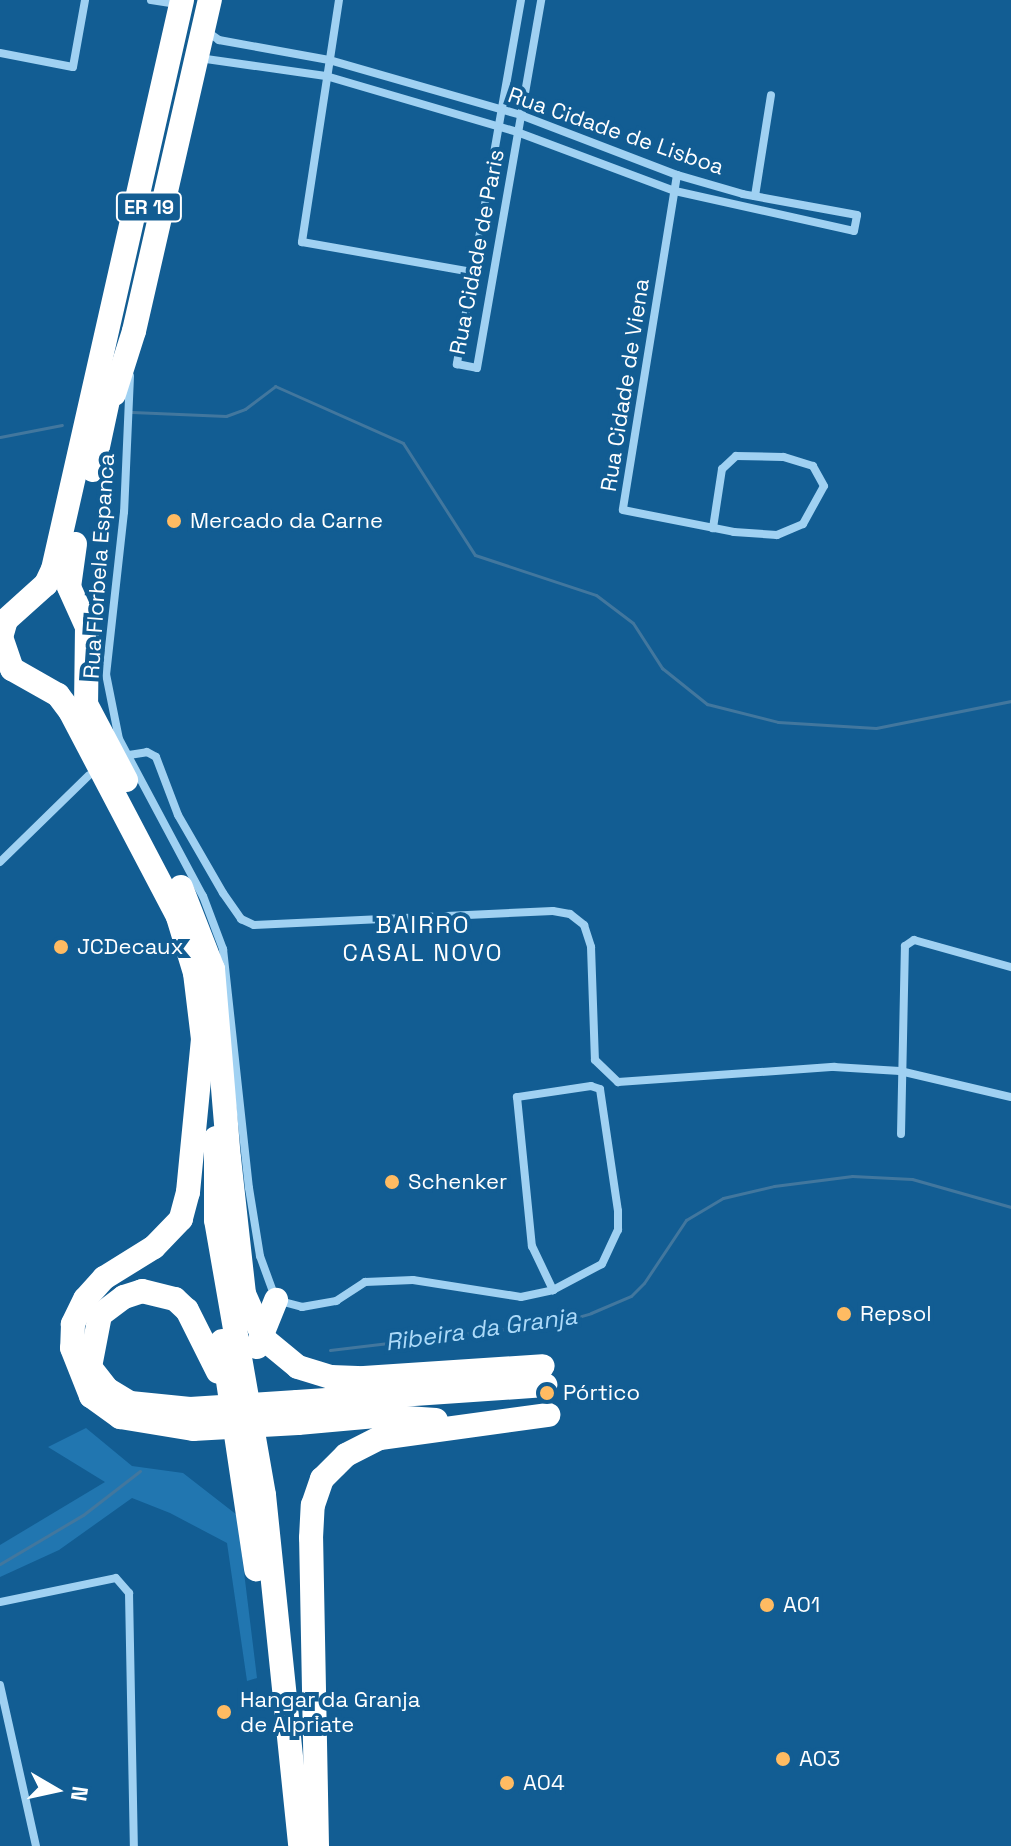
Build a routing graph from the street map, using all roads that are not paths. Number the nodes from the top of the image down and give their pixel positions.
1 (85, 0) edge
2 (198, 0) edge
3 (210, 0) edge
4 (339, 0) edge
5 (521, 0) edge
6 (541, 0) edge
7 (168, 1) edge
8 (202, 29) junction
9 (0, 53) edge
10 (197, 58) junction
11 (329, 60) junction
12 (326, 76) junction
13 (771, 95) dead end
14 (503, 109) junction
15 (521, 115) junction
16 (499, 128) junction
17 (517, 132) junction
18 (677, 175) junction
19 (675, 191) junction
20 (755, 196) junction
21 (473, 272) junction
22 (134, 331) junction
23 (106, 416) junction
24 (713, 528) junction
25 (31, 598) junction
26 (79, 612) junction
27 (1, 637) edge
28 (84, 660) junction
29 (6, 669) edge
30 (42, 684) junction
31 (129, 755) junction
32 (89, 775) dead end
33 (0, 862) edge
34 (1011, 967) edge
35 (219, 1005) junction
36 (900, 1071) junction
37 (1011, 1097) edge
38 (197, 1115) junction
39 (901, 1134) dead end
40 (553, 1290) junction
41 (276, 1300) junction
42 (298, 1413) junction
43 (548, 1415) dead end
44 (191, 1419) junction
45 (463, 1425) junction
46 (242, 1467) junction
47 (0, 1602) edge
48 (0, 1685) edge
49 (36, 1846) edge
50 (134, 1846) edge
51 (287, 1846) edge
52 (300, 1846) edge
53 (314, 1846) edge

1 - 9 street
2 - 23 highway, ER 19
3 - 8 highway
4 - 11 street
5 - 14 street, Rua Cidade de Paris
6 - 15 street, Rua Cidade de Paris
7 - 25 highway
8 - 10 highway
8 - 11 street, Rua Cidade de Lisboa
10 - 12 street, Rua Cidade de Lisboa
10 - 22 highway
11 - 12 street
11 - 14 street, Rua Cidade de Lisboa
12 - 16 street, Rua Cidade de Lisboa
12 - 21 street
13 - 20 street
14 - 15 street, Rua Cidade de Lisboa
14 - 16 street, Rua Cidade de Paris
15 - 17 street, Rua Cidade de Paris
15 - 18 street, Rua Cidade de Lisboa
16 - 17 street, Rua Cidade de Lisboa
16 - 21 street, Rua Cidade de Paris
17 - 19 street, Rua Cidade de Lisboa
17 - 21 street, Rua Cidade de Paris
18 - 19 street, Rua Cidade de Viena
18 - 20 street, Rua Cidade de Lisboa
19 - 20 street, Rua Cidade de Lisboa
19 - 24 street, Rua Cidade de Viena
22 - 23 highway
22 - 31 street, Rua Florbela Espanca
23 - 26 highway, ER 19
24 - 24 street, Rua Cidade de Viena
25 - 26 highway
25 - 27 highway
26 - 28 highway
27 - 29 highway
28 - 30 highway
28 - 35 highway
29 - 30 highway
30 - 38 highway
31 - 36 street
31 - 41 street, Rua Florbela Espanca
32 - 33 street
34 - 36 street
35 - 42 highway, bridge
35 - 52 highway
36 - 37 street
36 - 39 street
38 - 44 highway
38 - 46 highway
40 - 40 street
40 - 41 street
41 - 53 highway
42 - 44 highway, bridge
42 - 45 highway
43 - 45 highway
44 - 46 highway
45 - 53 highway
46 - 51 highway
47 - 50 street
48 - 49 street

